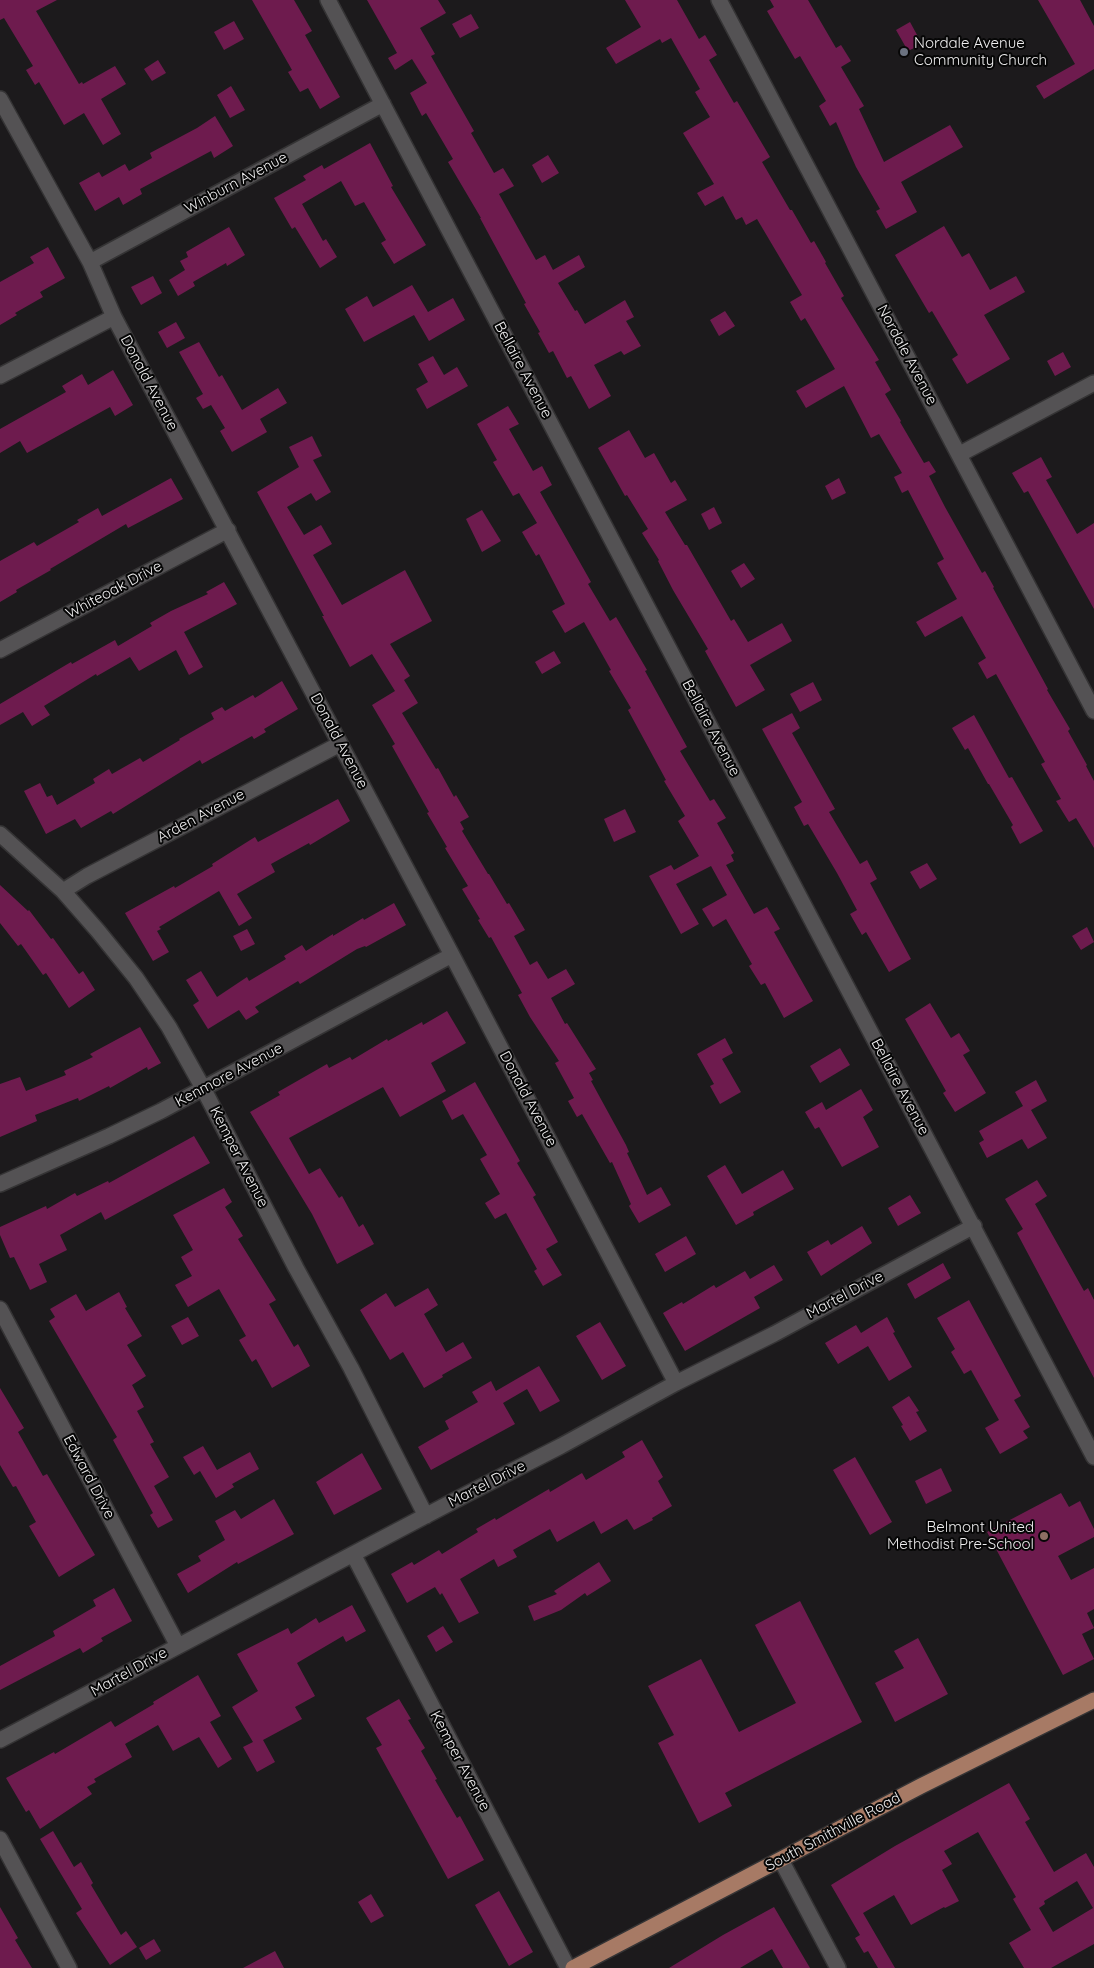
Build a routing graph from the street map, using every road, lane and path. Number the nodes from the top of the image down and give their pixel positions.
1 (328, 0) edge
2 (720, 0) edge
3 (0, 100) edge
4 (383, 104) junction
5 (90, 262) junction
6 (114, 317) junction
7 (0, 376) edge
8 (1094, 383) edge
9 (960, 454) junction
10 (228, 530) junction
11 (0, 650) edge
12 (1094, 711) edge
13 (340, 744) junction
14 (0, 834) edge
15 (63, 892) junction
16 (452, 955) junction
17 (203, 1088) junction
18 (0, 1184) edge
19 (974, 1226) junction
20 (0, 1309) edge
21 (676, 1383) junction
22 (1094, 1457) edge
23 (426, 1516) junction
24 (353, 1554) junction
25 (178, 1646) junction
26 (1094, 1700) edge
27 (0, 1740) edge
28 (0, 1838) edge
29 (781, 1860) junction
30 (69, 1968) edge
31 (568, 1968) edge
32 (573, 1968) edge
33 (838, 1968) edge

1 - 4 street, Bellaire Avenue
2 - 9 street, Nordale Avenue
3 - 5 street, Donald Avenue
4 - 5 street, Winburn Avenue
4 - 19 street, Bellaire Avenue
5 - 6 street, Donald Avenue
6 - 7 street
6 - 10 street, Donald Avenue
8 - 9 street
9 - 12 street, Nordale Avenue
10 - 11 street, Whiteoak Drive
10 - 13 street, Donald Avenue
13 - 15 street, Arden Avenue
13 - 16 street, Donald Avenue
14 - 15 street, Kemper Avenue
15 - 17 street, Kemper Avenue
16 - 17 street, Kenmore Avenue
16 - 21 street, Donald Avenue
17 - 18 street, Kenmore Avenue
17 - 23 street, Kemper Avenue
19 - 21 street, Martel Drive
19 - 22 street, Bellaire Avenue
20 - 25 street, Edward Drive
21 - 23 street, Martel Drive
23 - 24 street, Martel Drive
24 - 25 street, Martel Drive
24 - 31 street, Kemper Avenue
25 - 27 street, Martel Drive
26 - 29 main road, South Smithville Road
28 - 30 street
29 - 32 main road, South Smithville Road
29 - 33 street

